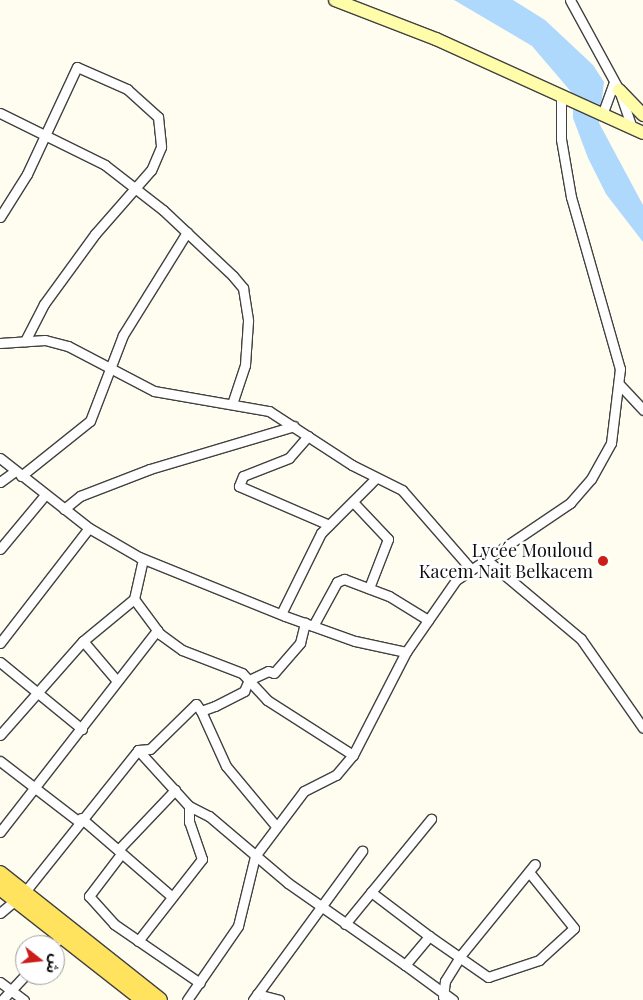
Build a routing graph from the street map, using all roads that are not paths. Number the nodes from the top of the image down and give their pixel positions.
1 (335, 0) edge
2 (570, 0) edge
3 (616, 86) junction
4 (566, 99) junction
5 (0, 113) edge
6 (602, 114) junction
7 (643, 115) edge
8 (638, 131) edge
9 (44, 137) junction
10 (137, 189) junction
11 (0, 217) edge
12 (187, 232) junction
13 (26, 340) junction
14 (0, 342) edge
15 (110, 367) junction
16 (620, 384) junction
17 (232, 404) junction
18 (643, 410) edge
19 (294, 426) junction
20 (308, 436) junction
21 (0, 458) edge
22 (18, 473) junction
23 (376, 478) junction
24 (0, 482) edge
25 (45, 496) junction
26 (353, 502) junction
27 (64, 509) junction
28 (330, 525) junction
29 (89, 528) junction
30 (0, 549) edge
31 (143, 559) junction
32 (488, 561) junction
33 (471, 568) junction
34 (369, 588) junction
35 (134, 599) junction
36 (281, 614) junction
37 (428, 620) junction
38 (309, 625) junction
39 (157, 630) junction
40 (83, 641) junction
41 (0, 643) edge
42 (406, 652) junction
43 (0, 662) edge
44 (249, 680) junction
45 (117, 681) junction
46 (36, 693) junction
47 (201, 711) junction
48 (643, 728) edge
49 (82, 729) junction
50 (0, 735) edge
51 (138, 750) junction
52 (353, 755) junction
53 (0, 761) edge
54 (36, 788) junction
55 (175, 790) junction
56 (189, 806) junction
57 (80, 819) junction
58 (431, 819) dead end
59 (275, 825) junction
60 (0, 832) edge
61 (362, 851) dead end
62 (120, 852) junction
63 (255, 856) junction
64 (0, 873) edge
65 (0, 888) edge
66 (371, 892) junction
67 (19, 896) junction
68 (171, 896) junction
69 (321, 907) junction
70 (0, 913) edge
71 (345, 924) junction
72 (60, 935) edge
73 (429, 936) junction
74 (65, 939) edge
75 (138, 941) junction
76 (461, 956) junction
77 (406, 965) junction
78 (0, 982) edge
79 (200, 983) junction
80 (16, 985) edge
81 (11, 990) junction
82 (138, 995) edge
83 (443, 996) edge
84 (255, 997) edge
85 (2, 1000) edge
86 (24, 1000) edge
87 (160, 1000) edge
88 (187, 1000) edge
89 (279, 1000) edge
90 (453, 1000) edge

1 - 4 main road
2 - 3 street
3 - 6 street
3 - 7 main road
3 - 8 street
4 - 6 main road
4 - 16 street
5 - 9 street
6 - 8 main road
9 - 10 street
9 - 10 street
9 - 11 street
10 - 12 street
10 - 13 street
12 - 15 street
12 - 17 street
13 - 14 street
13 - 15 street
15 - 17 street
15 - 22 street
16 - 18 street
16 - 32 street
17 - 19 street
19 - 20 street
19 - 27 street
20 - 23 street
20 - 28 street
21 - 22 street
22 - 24 street
22 - 25 street
23 - 26 street
23 - 33 street
25 - 27 street
25 - 30 street
26 - 28 street
26 - 34 street
27 - 29 street
28 - 36 street
29 - 31 street
29 - 41 street
31 - 35 street
31 - 36 street
32 - 33 street
32 - 48 street
33 - 37 street
34 - 37 street
34 - 38 street
35 - 39 street
35 - 40 street
36 - 38 street
37 - 42 street
38 - 42 street
38 - 44 street
39 - 44 street
39 - 45 street
40 - 45 street
40 - 46 street
42 - 52 street
43 - 46 street
44 - 47 street
44 - 52 street
45 - 49 street
46 - 49 street
46 - 50 street
47 - 51 street
47 - 59 street
49 - 54 street
51 - 55 street
51 - 57 street
52 - 59 street
53 - 54 street
54 - 57 street
54 - 60 street
55 - 56 street
55 - 62 street
56 - 63 street
56 - 68 street
57 - 62 street
57 - 67 street
58 - 66 street
59 - 63 street
61 - 69 street
62 - 68 street
62 - 75 street
63 - 69 street
63 - 79 street
64 - 67 main road
65 - 67 main road
66 - 71 street
66 - 73 street
67 - 70 street
67 - 72 main road
68 - 75 street
69 - 71 street
69 - 84 street
71 - 77 street
73 - 76 street
73 - 77 street
74 - 82 main road
75 - 79 street
76 - 76 street
76 - 83 street
77 - 83 street
78 - 81 street
79 - 88 street
80 - 81 street
81 - 85 street
81 - 86 street
82 - 87 main road
83 - 90 street
84 - 89 street

